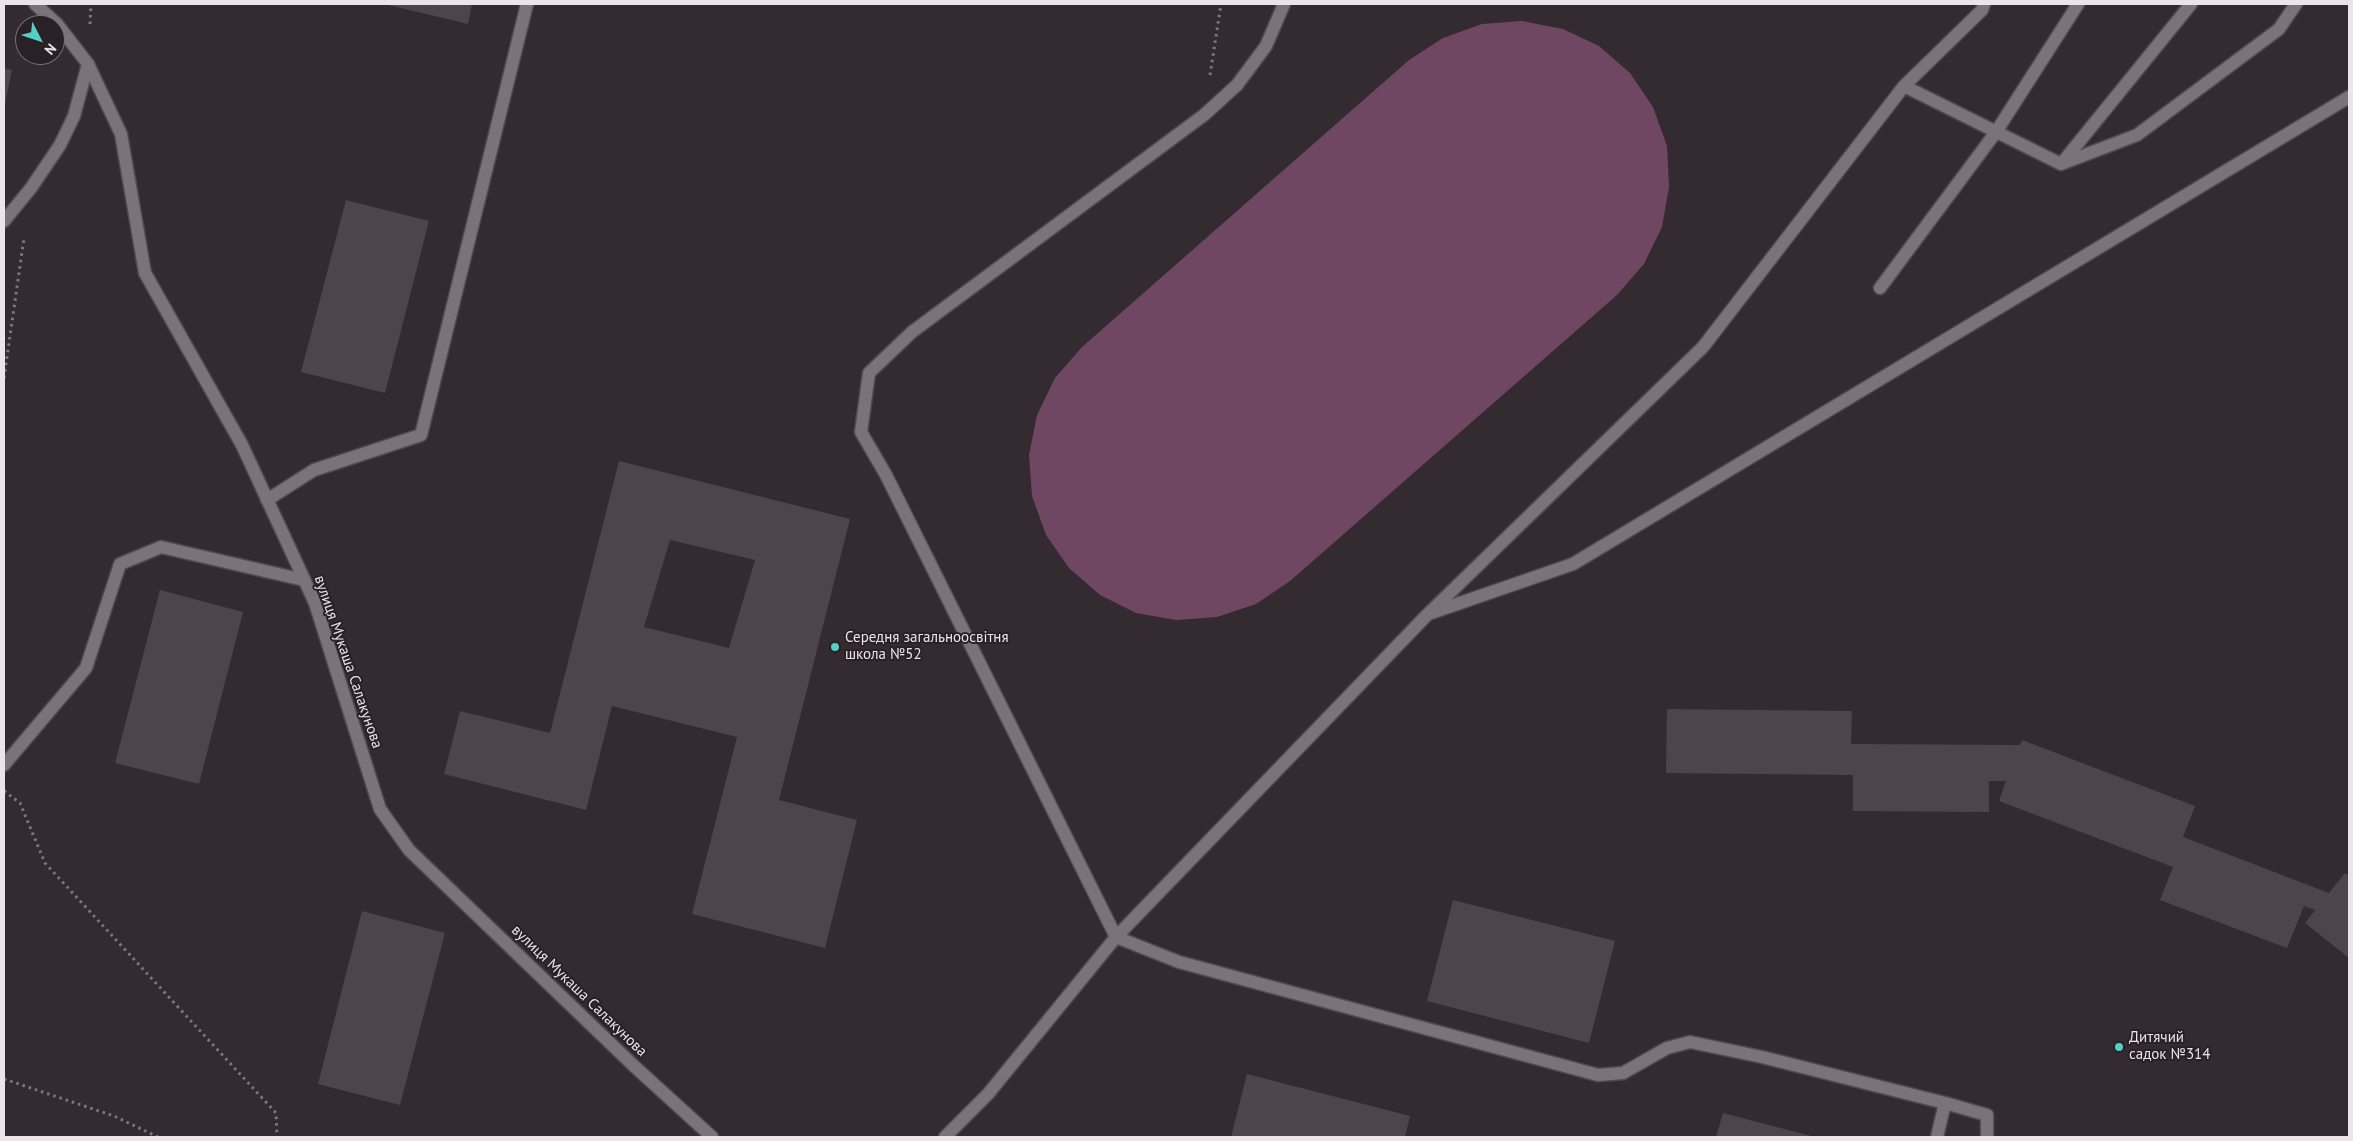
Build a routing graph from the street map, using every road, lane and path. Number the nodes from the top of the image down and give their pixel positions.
1 (34, 4) edge
2 (527, 4) edge
3 (1220, 4) edge
4 (1284, 4) edge
5 (1984, 4) edge
6 (2078, 4) edge
7 (2191, 4) edge
8 (2296, 4) edge
9 (88, 64) junction
10 (1904, 86) junction
11 (2349, 97) edge
12 (1204, 115) junction
13 (1996, 132) junction
14 (2061, 164) junction
15 (4, 221) edge
16 (24, 235) dead end
17 (1880, 288) dead end
18 (4, 378) edge
19 (267, 500) junction
20 (304, 580) junction
21 (1427, 615) junction
22 (4, 765) edge
23 (4, 790) edge
24 (1116, 937) junction
25 (4, 1079) edge
26 (1945, 1104) junction
27 (158, 1137) edge
28 (277, 1137) edge
29 (712, 1137) edge
30 (945, 1137) edge
31 (1937, 1137) edge
32 (1987, 1137) edge

1 - 9 street, вулиця Мукаша Салакунова
2 - 19 street
3 - 12 path
4 - 12 street
5 - 10 street
6 - 13 street
7 - 14 street
8 - 14 street
9 - 15 street
9 - 19 street, вулиця Мукаша Салакунова
10 - 13 street
10 - 21 street
11 - 21 street
12 - 24 street
13 - 14 street
13 - 17 street
16 - 18 path
19 - 20 street, вулиця Мукаша Салакунова
20 - 22 street
20 - 29 street, вулиця Мукаша Салакунова
21 - 24 street
23 - 28 path
24 - 26 street
24 - 30 street
25 - 27 path
26 - 31 street
26 - 32 street

